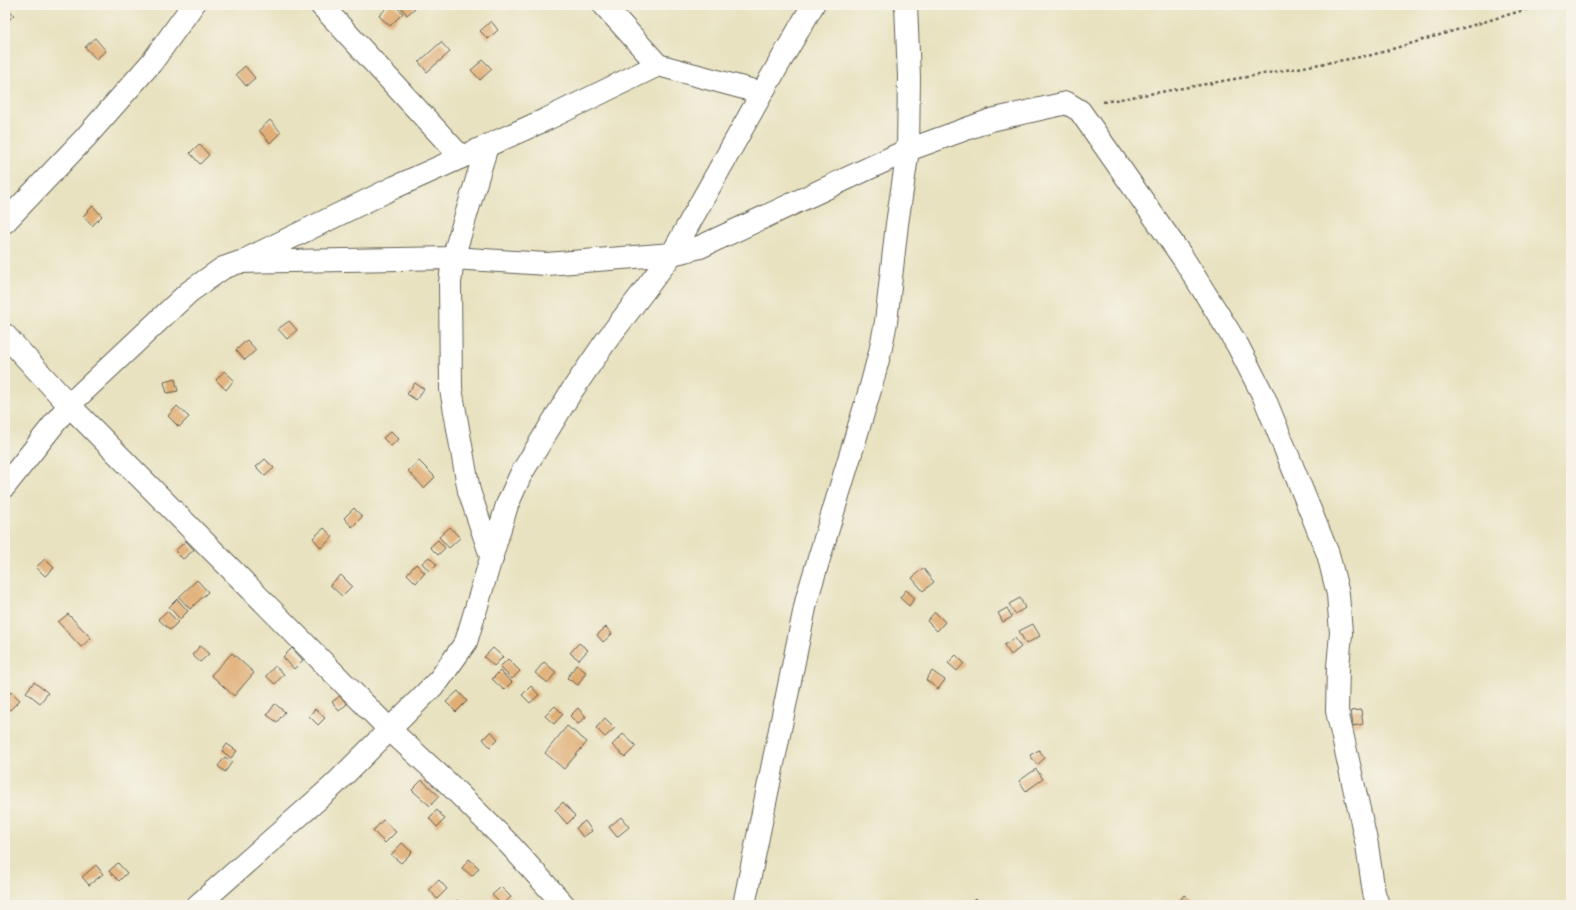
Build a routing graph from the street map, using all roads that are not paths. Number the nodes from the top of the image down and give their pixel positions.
1 (193, 5) edge
2 (321, 5) edge
3 (604, 5) edge
4 (814, 5) edge
5 (906, 5) edge
6 (658, 65) junction
7 (762, 93) junction
8 (487, 146) junction
9 (908, 150) junction
10 (461, 157) junction
11 (5, 222) edge
12 (672, 254) junction
13 (453, 258) junction
14 (240, 262) junction
15 (5, 335) edge
16 (69, 405) junction
17 (5, 486) edge
18 (492, 559) junction
19 (389, 729) junction
20 (198, 905) edge
21 (564, 905) edge
22 (744, 905) edge
23 (1378, 905) edge

1 - 11 street
2 - 10 street
3 - 6 street
4 - 7 street
5 - 9 street
6 - 7 street
6 - 8 street
7 - 12 street
8 - 10 street
8 - 13 street
9 - 12 street
9 - 22 street
9 - 23 street
10 - 14 street
12 - 13 street
12 - 18 street
13 - 14 street
13 - 18 street
14 - 16 street
15 - 16 street
16 - 17 street
16 - 19 street
18 - 19 street
19 - 20 street
19 - 21 street

